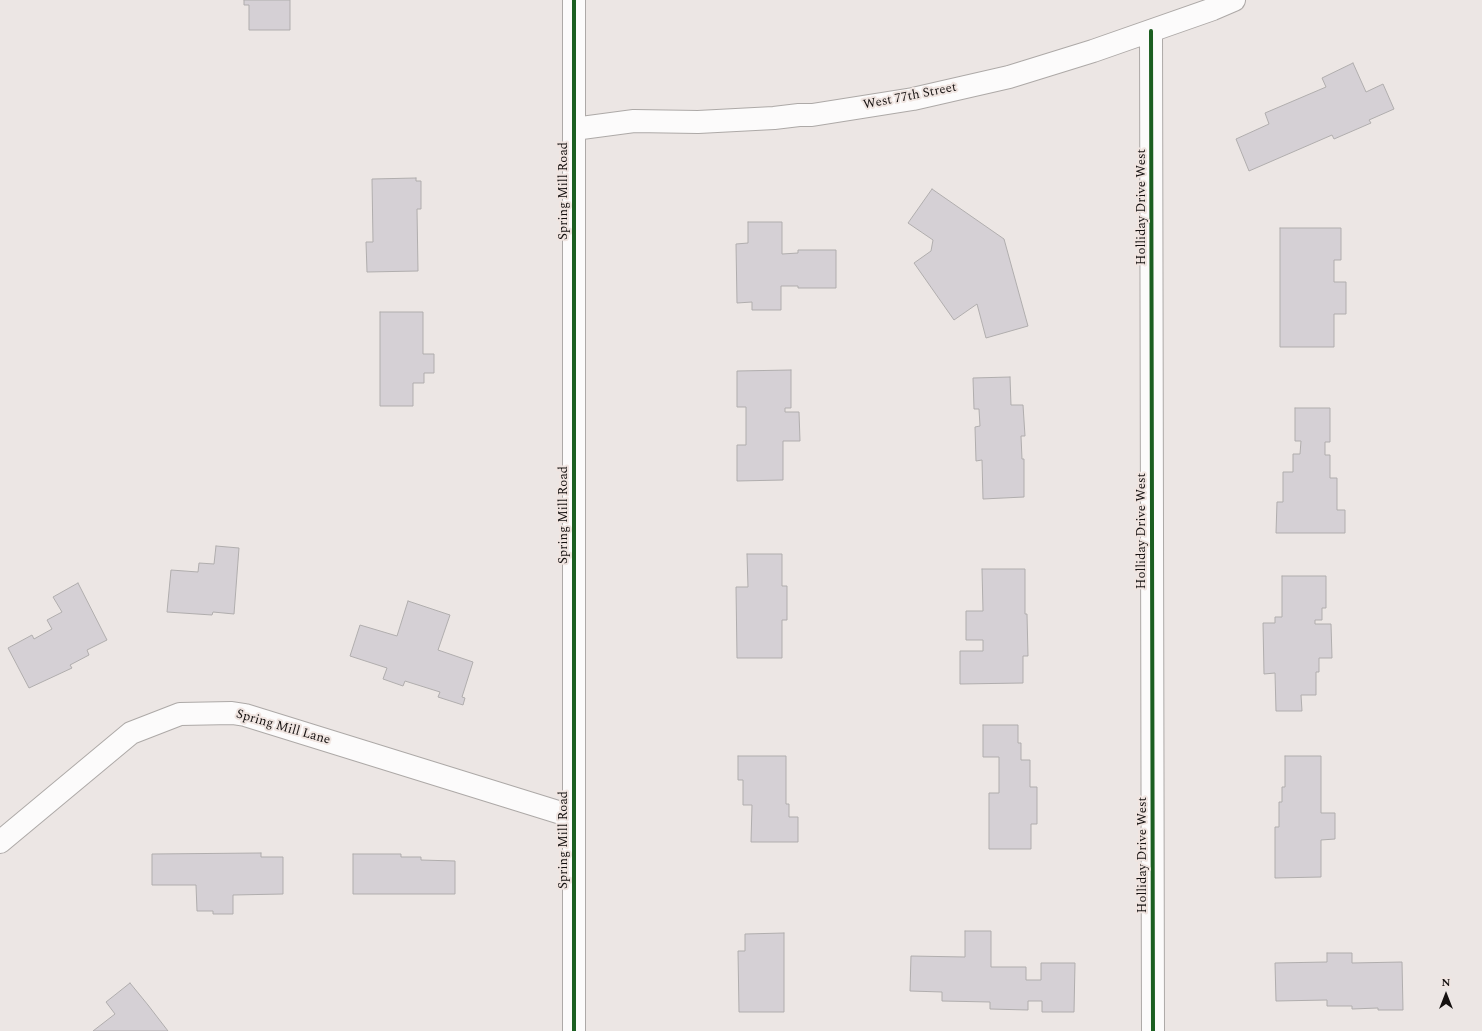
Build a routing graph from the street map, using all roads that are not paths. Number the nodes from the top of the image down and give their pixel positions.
1 (574, 0) edge
2 (1234, 0) edge
3 (1151, 31) junction
4 (574, 129) junction
5 (574, 817) junction
6 (0, 842) edge
7 (574, 1031) edge
8 (1153, 1031) edge

1 - 4 street, Spring Mill Road
2 - 3 street, West 77th Street
3 - 4 street, West 77th Street
3 - 8 street, Holliday Drive West
4 - 5 street, Spring Mill Road
5 - 6 street, Spring Mill Lane
5 - 7 street, Spring Mill Road

